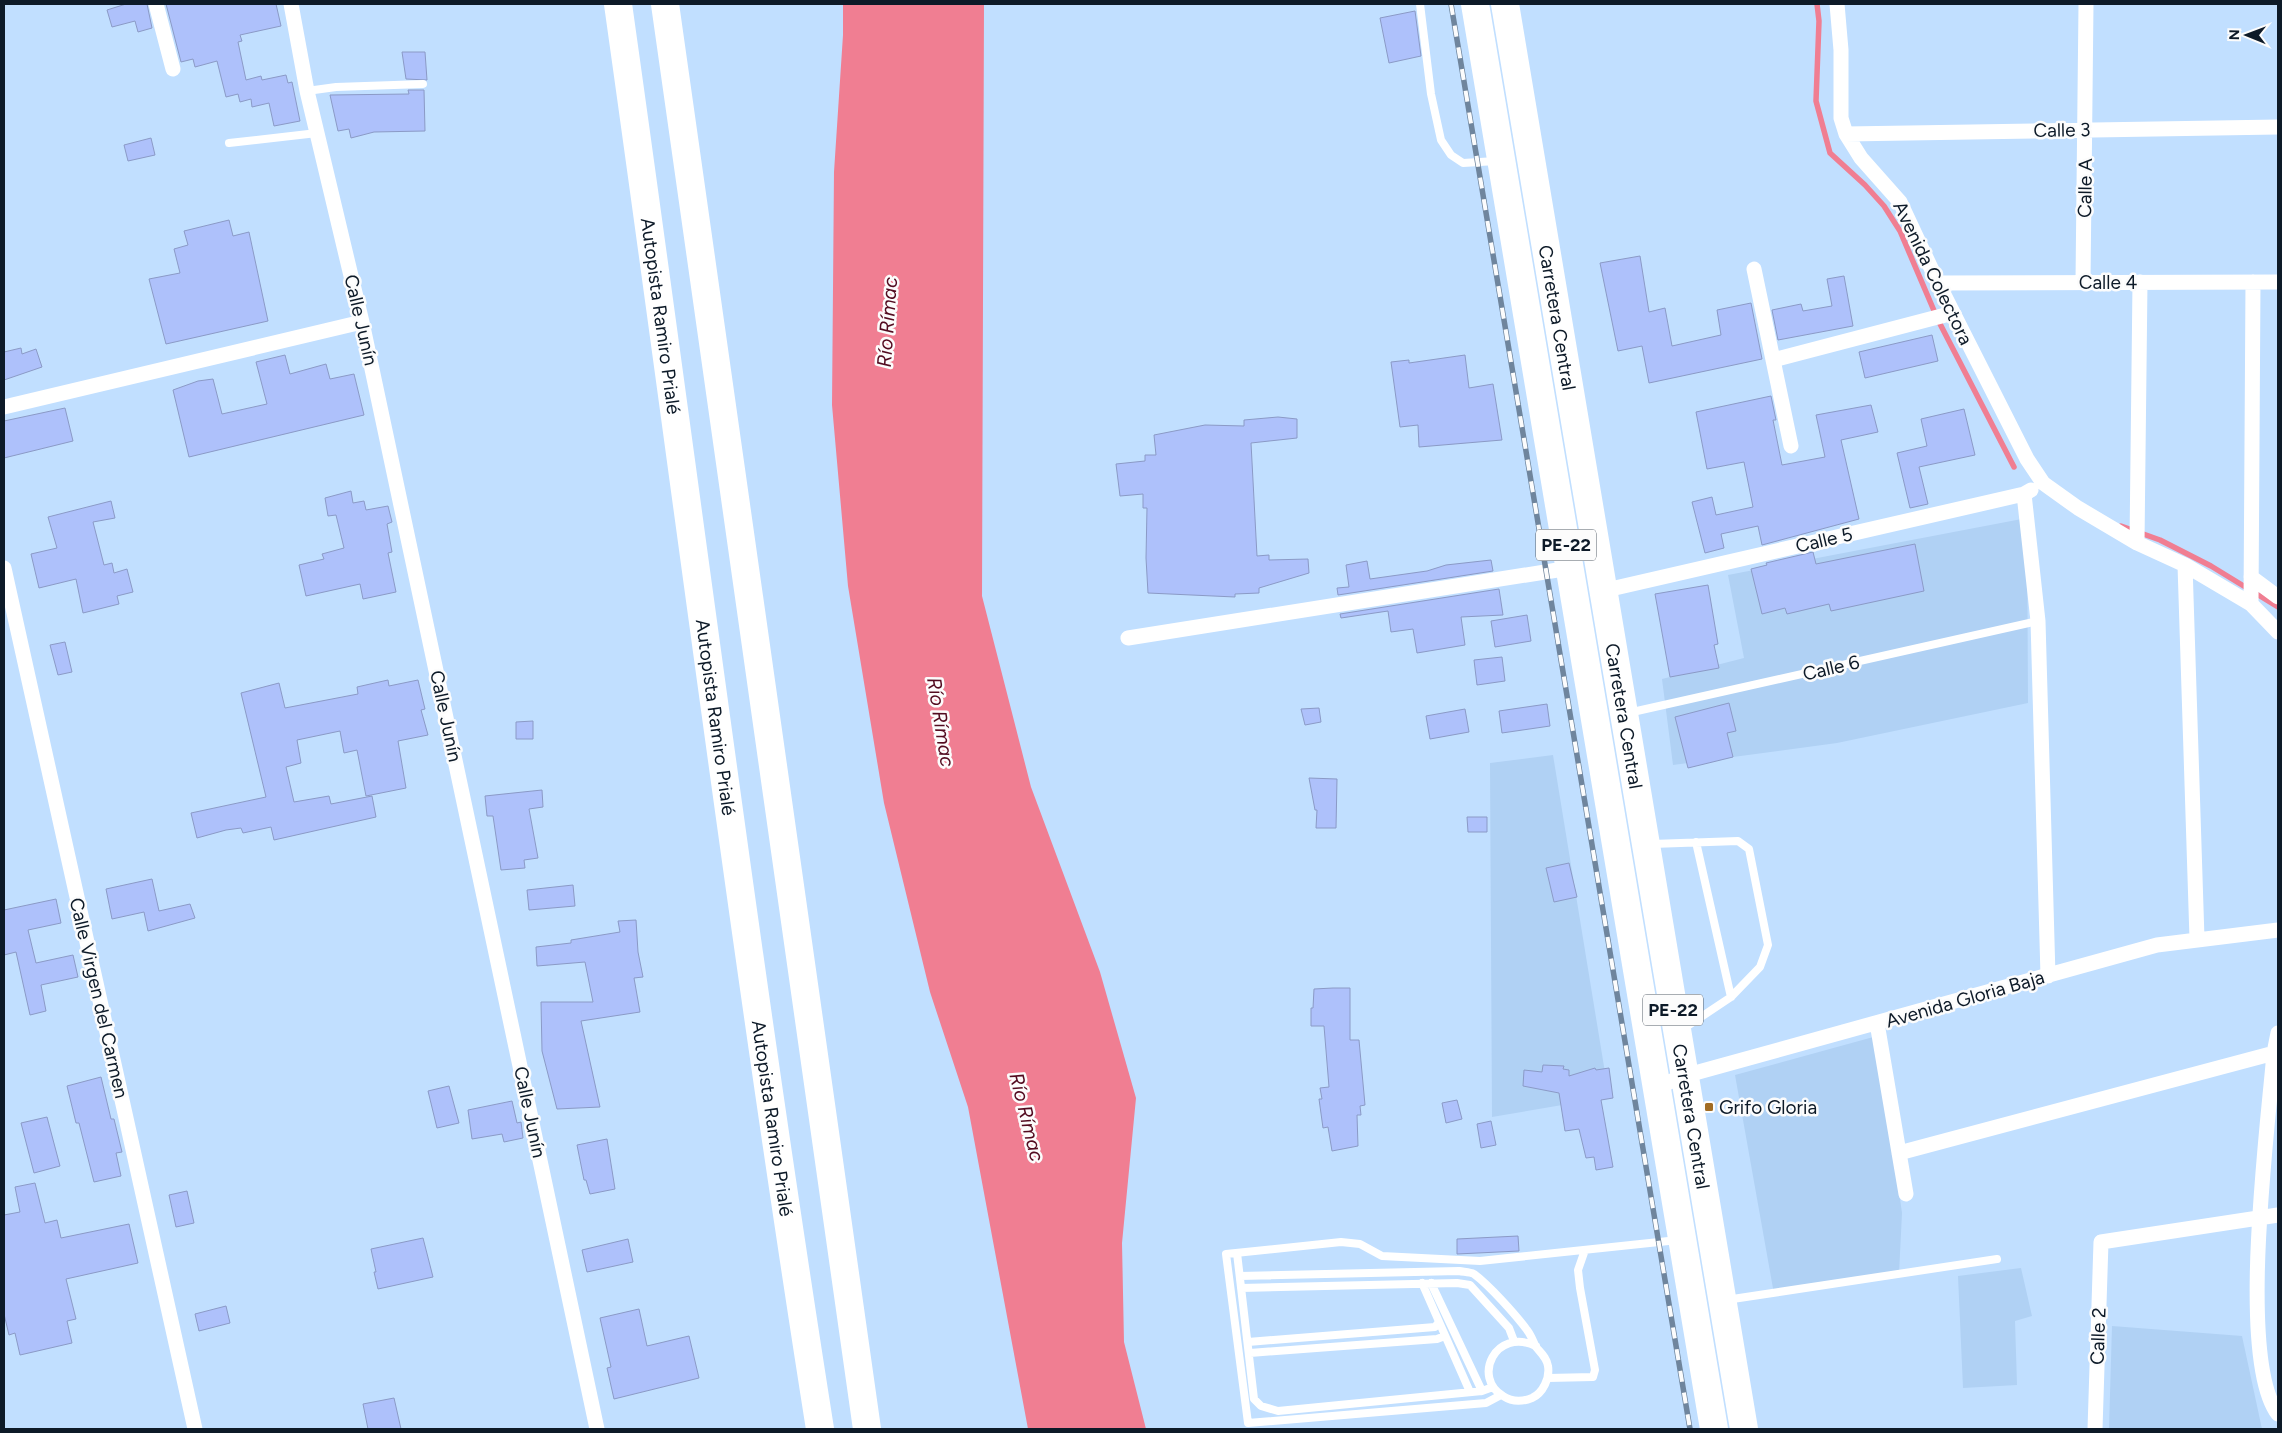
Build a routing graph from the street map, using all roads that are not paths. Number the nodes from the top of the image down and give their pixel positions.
1 (156, 4) edge
2 (291, 4) edge
3 (618, 4) edge
4 (665, 4) edge
5 (1420, 4) edge
6 (1475, 4) edge
7 (1505, 4) edge
8 (1836, 4) edge
9 (2086, 4) edge
10 (172, 69) dead end
11 (423, 84) dead end
12 (308, 91) junction
13 (2278, 127) edge
14 (2086, 129) junction
15 (317, 133) junction
16 (1846, 134) junction
17 (229, 143) dead end
18 (1502, 161) junction
19 (1754, 269) dead end
20 (2083, 282) junction
21 (2140, 282) junction
22 (2253, 282) junction
23 (2278, 282) edge
24 (1938, 283) junction
25 (1953, 314) junction
26 (362, 322) junction
27 (1773, 360) junction
28 (4, 407) edge
29 (1791, 446) dead end
30 (2043, 482) junction
31 (2024, 494) junction
32 (2137, 543) junction
33 (2185, 565) junction
34 (4, 568) edge
35 (1570, 568) junction
36 (2251, 577) junction
37 (1602, 591) junction
38 (2278, 597) edge
39 (2251, 604) junction
40 (2038, 621) junction
41 (2278, 632) edge
42 (1128, 638) dead end
43 (1623, 714) junction
44 (1696, 842) junction
45 (1645, 844) junction
46 (2278, 930) edge
47 (2197, 939) junction
48 (2048, 976) junction
49 (1731, 997) junction
50 (1877, 1023) junction
51 (1677, 1033) junction
52 (2278, 1033) edge
53 (2276, 1053) edge
54 (1684, 1076) junction
55 (1657, 1087) junction
56 (1899, 1153) junction
57 (1906, 1194) dead end
58 (2278, 1215) edge
59 (2261, 1217) junction
60 (1682, 1240) junction
61 (1585, 1250) junction
62 (1237, 1253) junction
63 (1997, 1259) dead end
64 (1240, 1276) junction
65 (1432, 1283) junction
66 (1422, 1284) junction
67 (1241, 1288) junction
68 (1722, 1300) junction
69 (1439, 1322) junction
70 (1445, 1336) junction
71 (1514, 1341) junction
72 (1248, 1342) junction
73 (1536, 1346) junction
74 (1250, 1353) junction
75 (1548, 1378) junction
76 (1493, 1386) junction
77 (1482, 1391) junction
78 (1470, 1392) junction
79 (1501, 1395) junction
80 (2278, 1414) edge
81 (195, 1429) edge
82 (597, 1429) edge
83 (820, 1429) edge
84 (866, 1429) edge
85 (1714, 1429) edge
86 (1744, 1429) edge
87 (2096, 1429) edge

1 - 10 street
2 - 12 street, Calle Junín
3 - 83 highway, Autopista Ramiro Prialé
4 - 84 highway
5 - 18 lane
6 - 18 highway, Carretera Central / PE-22
7 - 37 highway, Carretera Central / PE-22
8 - 16 street, Avenida Colectora
9 - 14 street, Calle A
11 - 12 lane
12 - 15 street, Calle Junín
13 - 14 street, Calle 3
14 - 16 street, Calle 3
14 - 20 street, Calle A
15 - 17 lane
15 - 26 street, Calle Junín
16 - 24 street, Avenida Colectora
18 - 35 highway, Carretera Central / PE-22
19 - 27 street
20 - 21 street, Calle 4
20 - 24 street, Calle 4
21 - 22 street, Calle 4
21 - 32 street
22 - 23 street, Calle 4
22 - 36 street
24 - 25 street, Avenida Colectora
25 - 27 street
25 - 30 street, Avenida Colectora
26 - 28 street
26 - 82 street, Calle Junín
27 - 29 street
30 - 31 street, Calle 5
30 - 32 street, Avenida Colectora
31 - 37 street, Calle 5
31 - 40 street
32 - 33 street, Avenida Colectora
33 - 39 street, Avenida Colectora
33 - 47 street
34 - 81 street, Calle Virgen del Carmen
35 - 42 street
35 - 55 highway, Carretera Central / PE-22
36 - 38 street
36 - 39 street
37 - 43 highway, Carretera Central / PE-22
39 - 41 street, Avenida Colectora
40 - 43 lane, Calle 6
40 - 48 street
43 - 45 highway, Carretera Central / PE-22
44 - 45 lane
44 - 49 lane
44 - 49 lane
45 - 51 highway, Carretera Central / PE-22
46 - 47 street, Avenida Gloria Baja
47 - 48 street, Avenida Gloria Baja
48 - 50 street, Avenida Gloria Baja
49 - 51 lane
50 - 54 street, Avenida Gloria Baja
50 - 56 street
51 - 54 highway, Carretera Central / PE-22
52 - 53 street
53 - 56 street
53 - 59 street
54 - 55 street, Avenida Gloria Baja
54 - 68 highway, Carretera Central / PE-22
55 - 60 highway, Carretera Central / PE-22
56 - 57 street
58 - 59 street
59 - 80 street
59 - 87 street, Calle 2
60 - 61 lane
60 - 85 highway, Carretera Central / PE-22
61 - 62 lane
61 - 75 lane
62 - 64 lane
62 - 79 lane
63 - 68 lane
64 - 67 lane
64 - 73 lane
65 - 66 lane
65 - 71 lane
65 - 77 lane
66 - 67 lane
66 - 69 lane
67 - 72 lane
68 - 86 highway, Carretera Central / PE-22
69 - 70 lane
69 - 72 lane
70 - 74 lane
70 - 78 lane
71 - 73 lane
71 - 76 lane
72 - 74 lane
73 - 75 lane
74 - 78 lane
75 - 79 lane
76 - 77 lane
76 - 79 lane
77 - 78 lane

